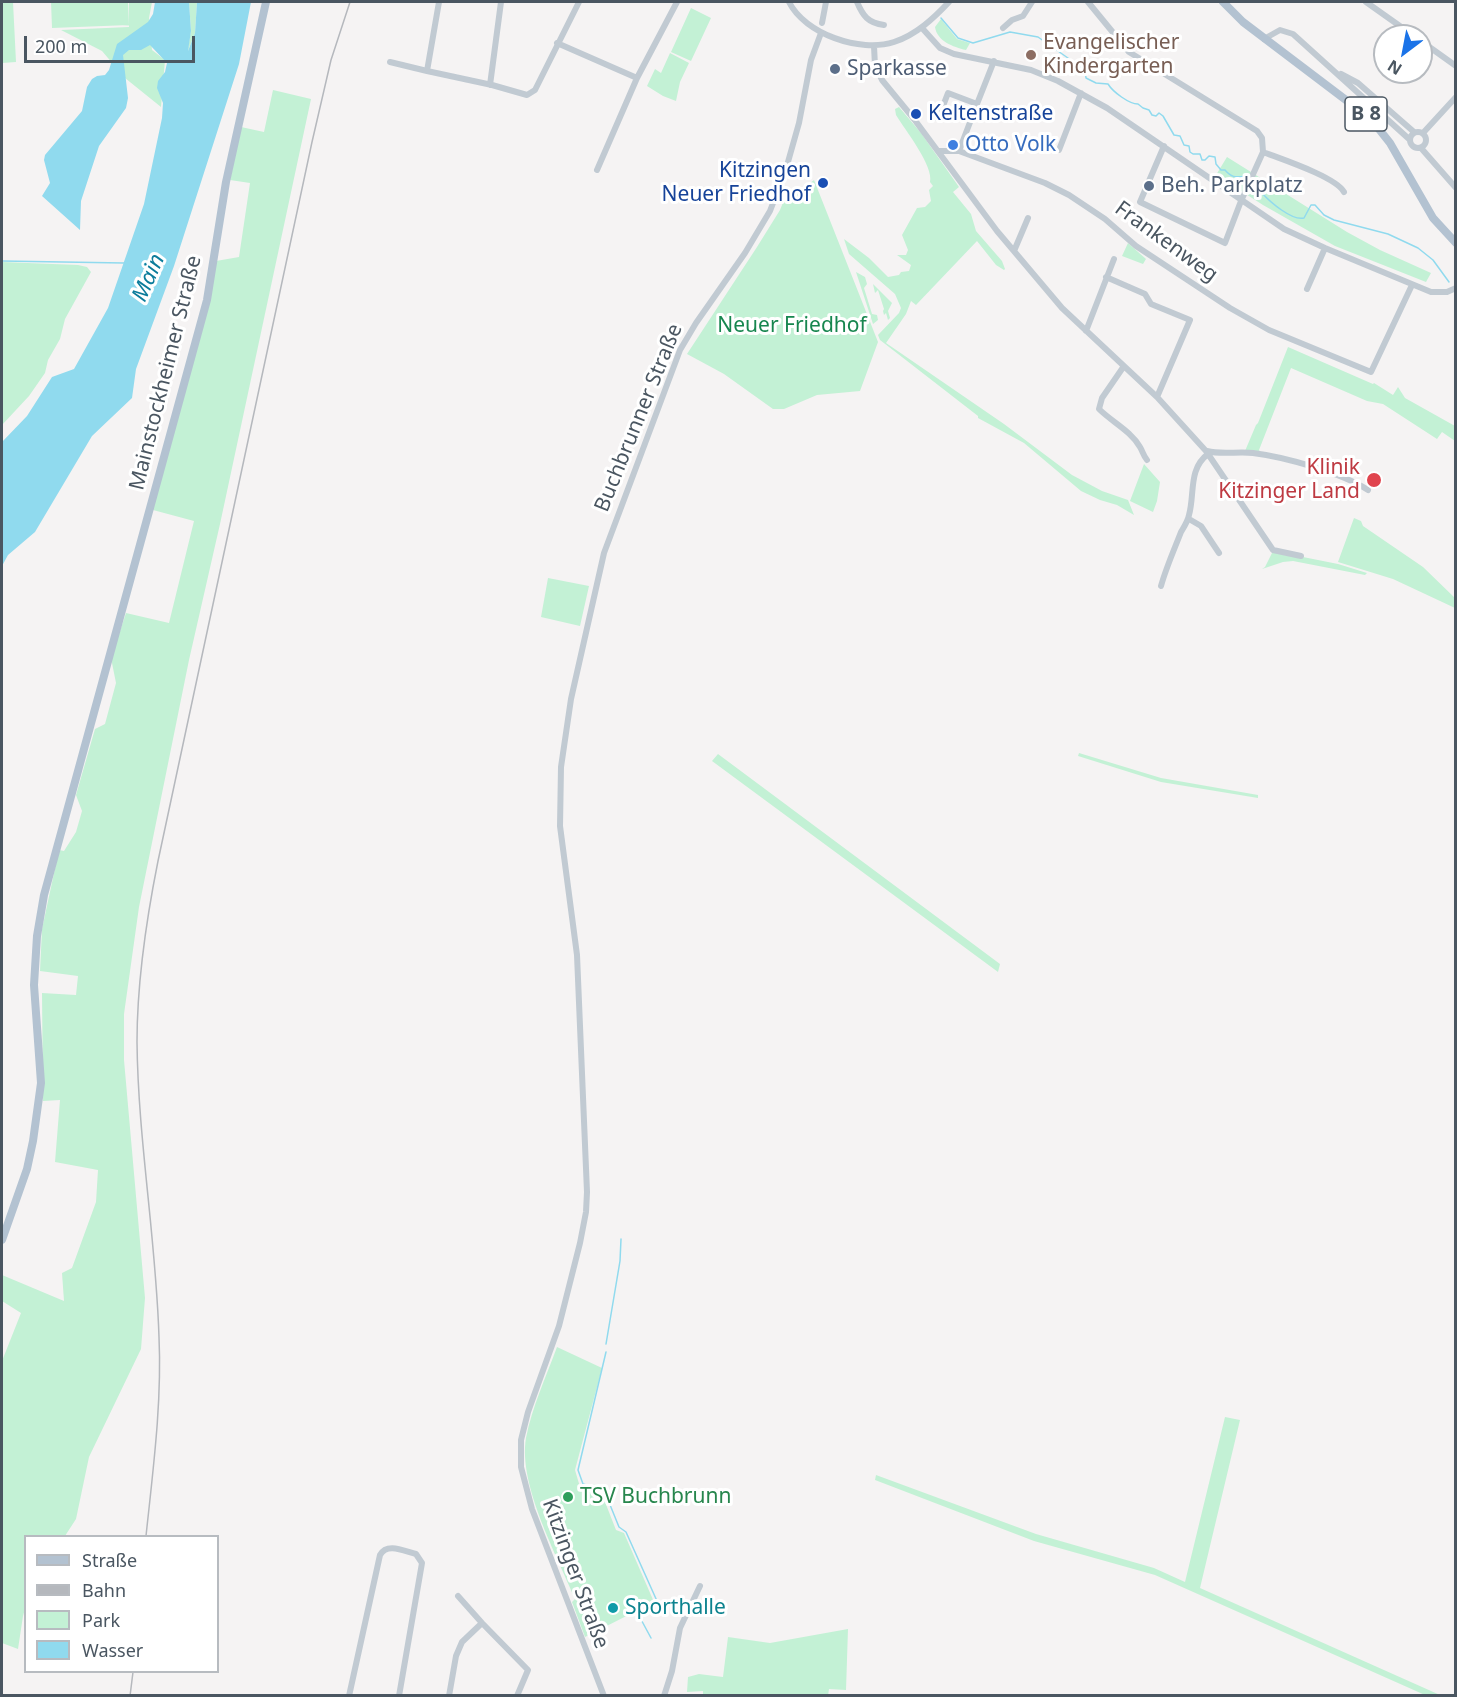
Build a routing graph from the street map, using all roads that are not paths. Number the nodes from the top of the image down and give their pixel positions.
1 (266, 2) edge
2 (439, 2) edge
3 (501, 2) edge
4 (579, 2) edge
5 (677, 2) edge
6 (789, 2) edge
7 (826, 2) edge
8 (857, 2) edge
9 (949, 2) edge
10 (1032, 2) edge
11 (1088, 2) edge
12 (1223, 2) edge
13 (1366, 2) edge
14 (822, 23) dead end
15 (1397, 24) edge
16 (884, 26) dead end
17 (1003, 27) dead end
18 (922, 28) junction
19 (821, 33) junction
20 (1264, 39) junction
21 (557, 43) junction
22 (874, 46) junction
23 (1433, 50) edge
24 (994, 61) junction
25 (390, 62) dead end
26 (1455, 66) edge
27 (427, 71) junction
28 (1338, 74) junction
29 (637, 78) junction
30 (490, 85) junction
31 (1081, 93) junction
32 (1455, 97) edge
33 (977, 104) junction
34 (938, 119) dead end
35 (1414, 132) junction
36 (1423, 133) junction
37 (1409, 139) junction
38 (1164, 147) junction
39 (1420, 148) junction
40 (1059, 150) dead end
41 (938, 151) junction
42 (960, 151) junction
43 (1263, 152) junction
44 (597, 170) dead end
45 (1455, 188) edge
46 (1344, 192) dead end
47 (1241, 201) junction
48 (1028, 218) dead end
49 (1455, 243) edge
50 (1325, 248) junction
51 (1014, 251) junction
52 (1114, 259) dead end
53 (1106, 278) junction
54 (1412, 285) junction
55 (1455, 288) edge
56 (1307, 289) dead end
57 (1086, 331) junction
58 (1124, 366) junction
59 (1157, 398) junction
60 (1207, 452) junction
61 (1147, 460) dead end
62 (1368, 490) dead end
63 (1189, 519) junction
64 (1219, 553) dead end
65 (1301, 556) dead end
66 (1161, 586) dead end
67 (2, 1240) edge
68 (559, 1326) joint
69 (700, 1586) dead end
70 (458, 1596) dead end
71 (482, 1623) junction
72 (349, 1695) edge
73 (399, 1695) edge
74 (449, 1695) edge
75 (517, 1695) edge
76 (604, 1695) edge
77 (664, 1695) edge

1 - 67 main road, Mainstockheimer Straße
2 - 27 street
3 - 30 street
4 - 21 street
5 - 29 street
6 - 19 street
7 - 14 street
8 - 16 street
9 - 18 street
10 - 17 street
11 - 43 street
12 - 20 main road, B 8
13 - 15 street
18 - 22 street
18 - 24 street
19 - 22 street
19 - 68 street, Buchbrunner Straße
20 - 28 street
20 - 49 main road, B 8
21 - 29 street
21 - 30 street
22 - 41 street
23 - 26 street
24 - 31 street
24 - 33 street
25 - 27 street
27 - 30 street
28 - 35 street
28 - 37 street
29 - 44 street
31 - 38 street
31 - 40 street
32 - 36 street
33 - 34 street
33 - 42 street
35 - 36 street
35 - 37 street
36 - 39 street
37 - 39 street
38 - 47 street
38 - 47 street
39 - 45 street
41 - 42 street, Frankenweg
41 - 51 street
42 - 54 street, Frankenweg
43 - 46 street
43 - 47 street
47 - 50 street
48 - 51 street
50 - 54 street
50 - 56 street
51 - 57 street
52 - 53 street
53 - 57 street
53 - 59 street
54 - 55 street
57 - 58 street
58 - 59 street
58 - 61 street
59 - 60 street
60 - 62 street
60 - 63 street
60 - 65 street
63 - 64 street
63 - 66 street
68 - 76 street, Kitzinger Straße
69 - 77 street
70 - 71 street
71 - 74 street
71 - 75 street
72 - 73 street

